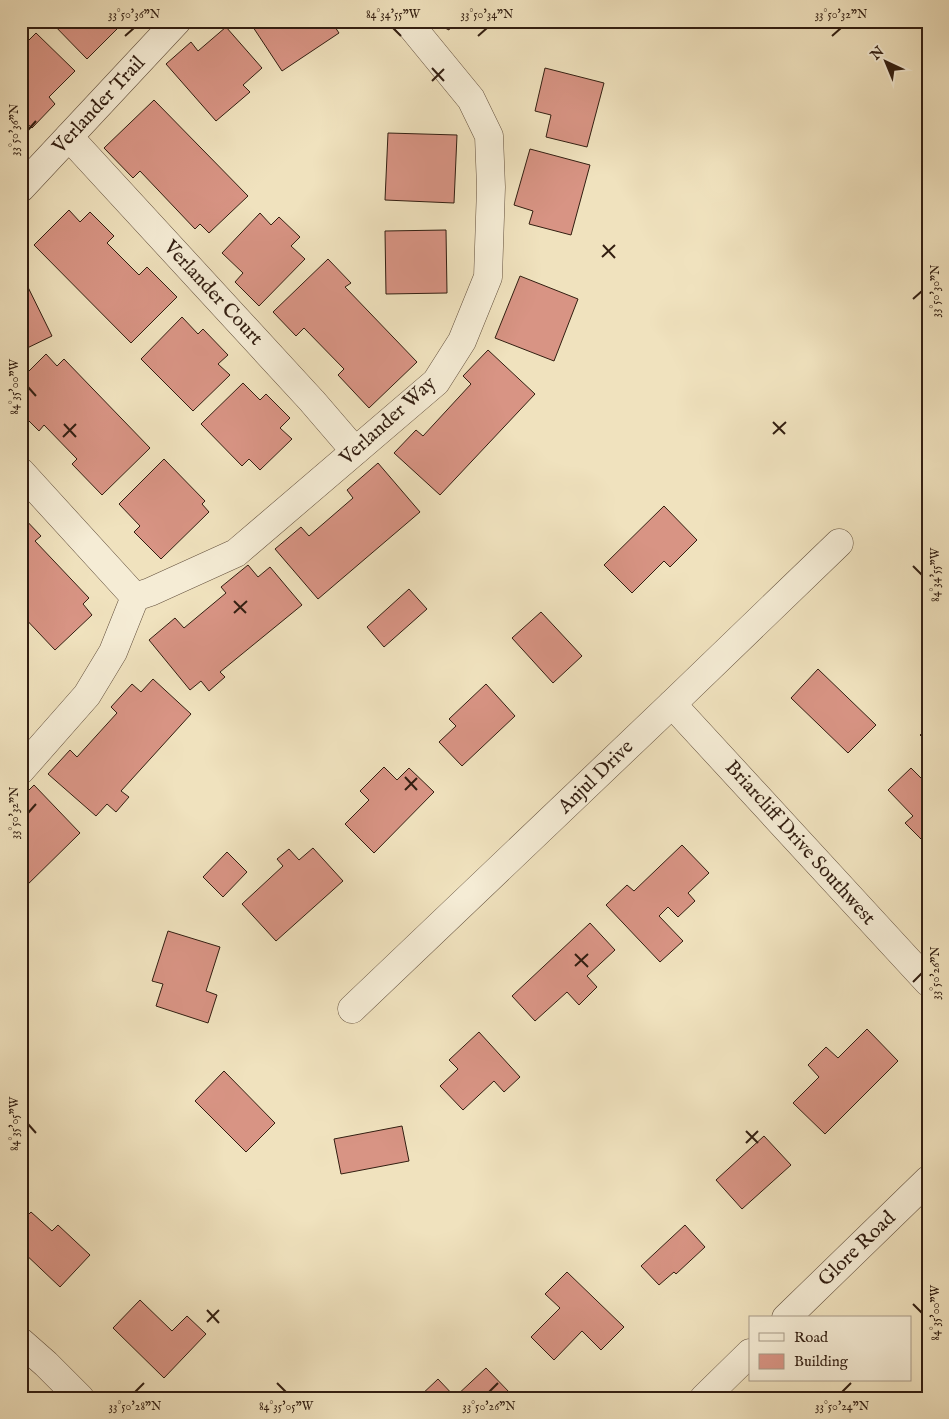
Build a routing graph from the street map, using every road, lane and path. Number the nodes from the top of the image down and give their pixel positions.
1 (177, 21) edge
2 (407, 21) edge
3 (69, 137) junction
4 (21, 188) edge
5 (355, 451) junction
6 (21, 472) edge
7 (838, 543) dead end
8 (135, 597) junction
9 (672, 704) junction
10 (21, 770) edge
11 (928, 982) edge
12 (352, 1009) dead end
13 (928, 1180) edge
14 (788, 1316) edge
15 (21, 1342) edge
16 (749, 1354) edge
17 (80, 1398) edge
18 (704, 1398) edge

1 - 3 street, Verlander Trail
2 - 5 street, Verlander Way
3 - 4 street, Verlander Trail
3 - 5 street, Verlander Court
5 - 8 street, Verlander Way
6 - 8 street
7 - 9 street, Anjul Drive
8 - 10 street
9 - 11 street, Briarcliff Drive Southwest
9 - 12 street, Anjul Drive
13 - 14 street, Glore Road
15 - 17 street
16 - 18 street

